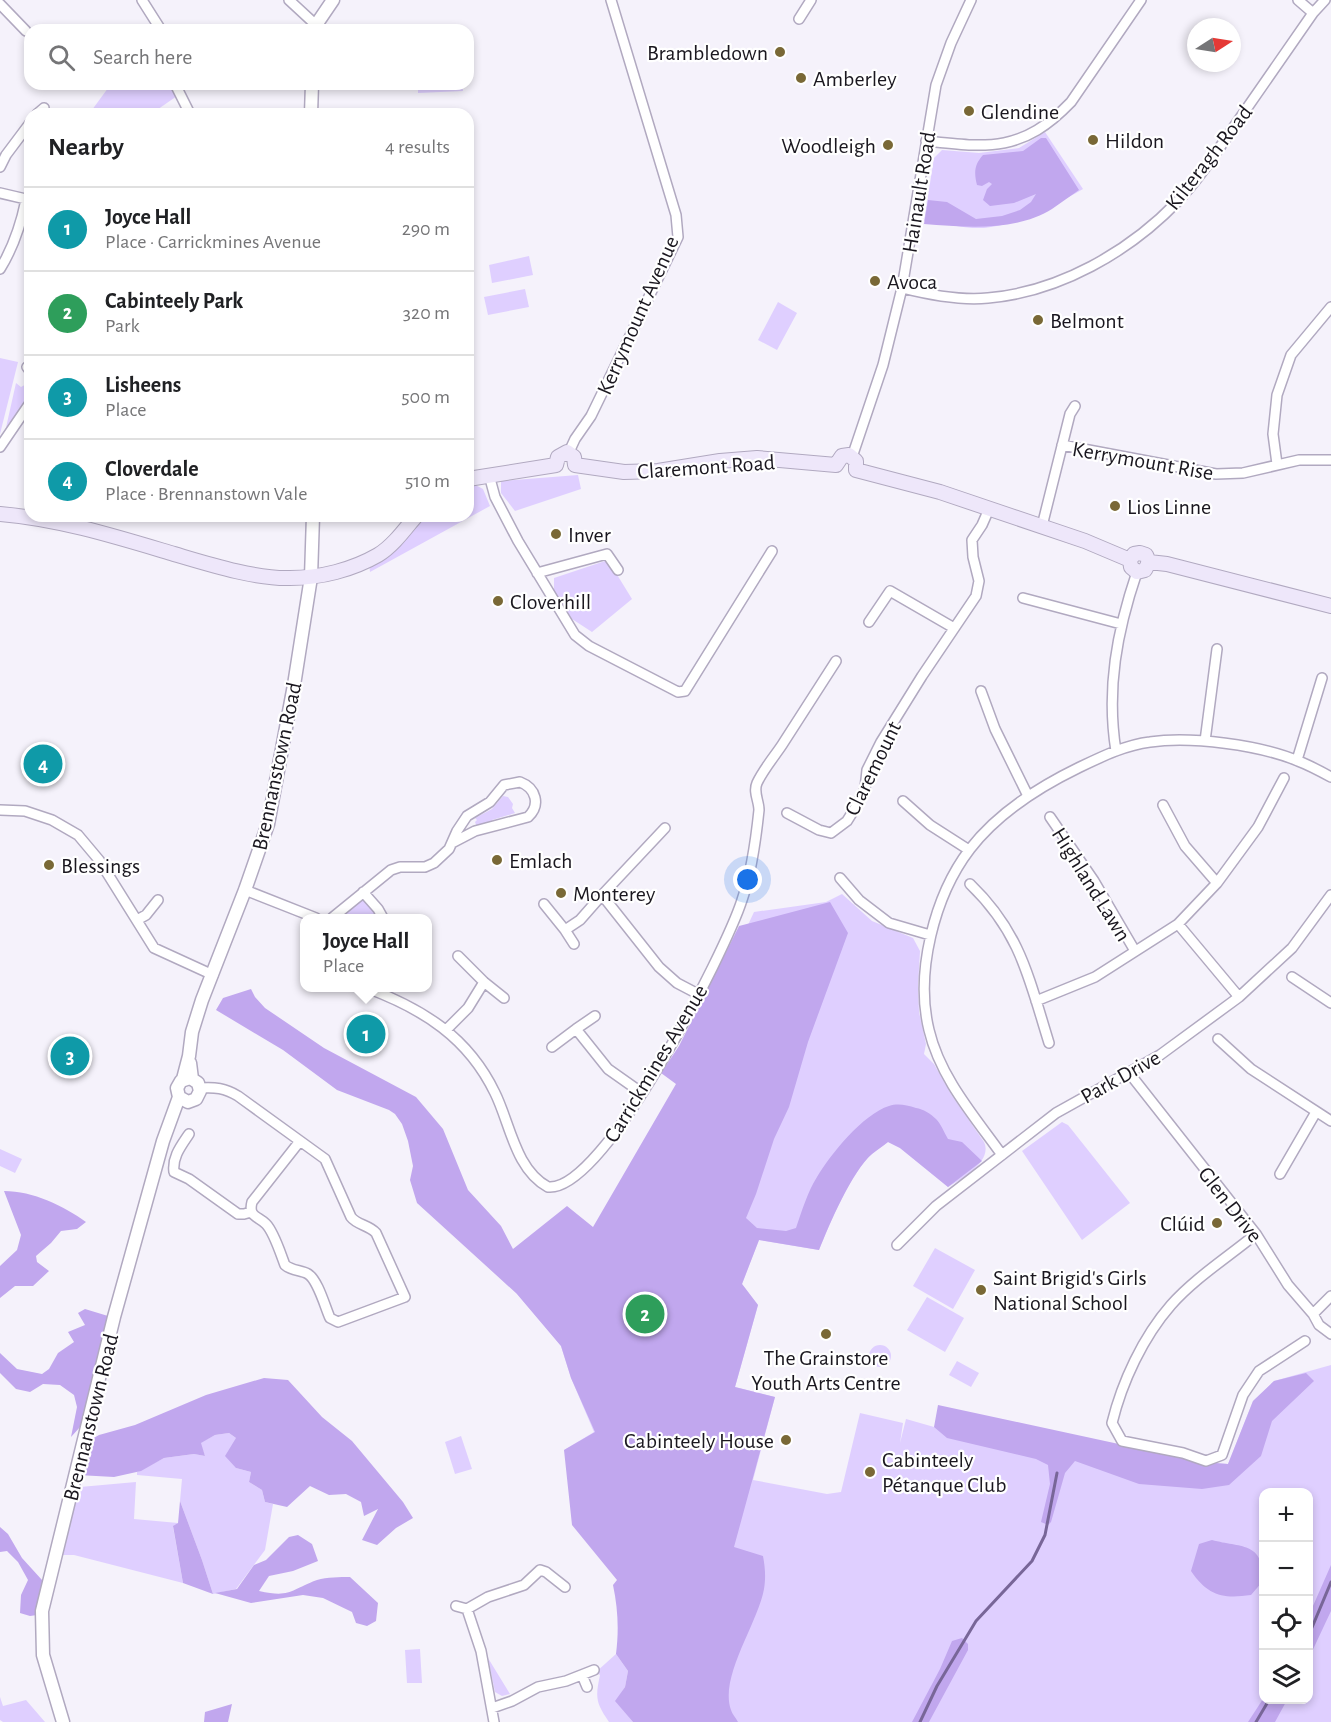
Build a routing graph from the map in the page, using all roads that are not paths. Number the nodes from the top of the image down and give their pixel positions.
1 (142, 0) edge
2 (289, 0) edge
3 (333, 0) edge
4 (611, 0) edge
5 (811, 0) edge
6 (971, 0) edge
7 (1141, 0) edge
8 (1298, 0) edge
9 (1325, 0) edge
10 (0, 4) edge
11 (1313, 13) junction
12 (799, 19) dead end
13 (157, 24) edge
14 (313, 24) edge
15 (318, 24) edge
16 (24, 29) edge
17 (178, 90) edge
18 (312, 90) edge
19 (186, 108) edge
20 (311, 108) edge
21 (24, 131) edge
22 (926, 141) junction
23 (0, 167) edge
24 (0, 193) edge
25 (24, 199) edge
26 (24, 211) edge
27 (0, 269) edge
28 (902, 288) junction
29 (1331, 307) edge
30 (1075, 406) dead end
31 (24, 412) edge
32 (1062, 445) junction
33 (0, 447) edge
34 (572, 459) junction
35 (1331, 460) edge
36 (854, 463) junction
37 (1277, 464) junction
38 (489, 475) junction
39 (474, 478) edge
40 (988, 509) junction
41 (0, 514) edge
42 (24, 517) edge
43 (56, 522) edge
44 (313, 522) edge
45 (411, 522) edge
46 (1042, 526) junction
47 (772, 551) dead end
48 (1134, 566) junction
49 (618, 570) dead end
50 (537, 573) junction
51 (311, 577) junction
52 (1023, 598) dead end
53 (1331, 606) edge
54 (869, 622) dead end
55 (1121, 624) junction
56 (954, 628) junction
57 (1217, 649) dead end
58 (836, 661) dead end
59 (1322, 678) dead end
60 (981, 691) dead end
61 (1205, 741) junction
62 (1116, 751) junction
63 (1297, 760) junction
64 (1331, 777) edge
65 (1284, 778) dead end
66 (1028, 796) junction
67 (903, 801) dead end
68 (1163, 805) dead end
69 (0, 810) edge
70 (787, 813) dead end
71 (1050, 817) dead end
72 (665, 828) dead end
73 (452, 843) junction
74 (969, 850) junction
75 (840, 878) dead end
76 (1216, 883) junction
77 (970, 884) dead end
78 (246, 890) junction
79 (363, 892) junction
80 (602, 895) junction
81 (1331, 895) edge
82 (158, 900) dead end
83 (544, 904) dead end
84 (306, 914) edge
85 (337, 914) edge
86 (380, 914) edge
87 (137, 921) junction
88 (1178, 924) junction
89 (565, 930) junction
90 (930, 935) junction
91 (574, 944) dead end
92 (1135, 951) junction
93 (458, 956) dead end
94 (213, 975) junction
95 (1292, 977) dead end
96 (484, 982) junction
97 (379, 992) edge
98 (698, 994) junction
99 (1239, 997) junction
100 (504, 998) dead end
101 (1036, 1002) junction
102 (1331, 1003) edge
103 (595, 1016) dead end
104 (576, 1029) junction
105 (446, 1030) junction
106 (1218, 1039) dead end
107 (1049, 1043) dead end
108 (552, 1047) dead end
109 (1130, 1074) junction
110 (192, 1082) junction
111 (642, 1093) junction
112 (183, 1099) junction
113 (1316, 1113) junction
114 (1331, 1121) edge
115 (189, 1134) dead end
116 (300, 1141) junction
117 (1002, 1155) junction
118 (1280, 1174) dead end
119 (251, 1212) junction
120 (1256, 1234) junction
121 (897, 1245) dead end
122 (1331, 1296) edge
123 (1313, 1314) junction
124 (1331, 1334) edge
125 (1305, 1341) dead end
126 (565, 1587) dead end
127 (456, 1606) dead end
128 (467, 1609) junction
129 (594, 1670) dead end
130 (582, 1675) junction
131 (587, 1687) dead end
132 (492, 1708) junction
133 (63, 1722) edge
134 (494, 1722) edge

1 - 13 street
2 - 14 street
3 - 15 street
4 - 34 street, Kerrymount Avenue
5 - 12 street
6 - 22 street, Hainault Road
7 - 22 street
8 - 11 street
9 - 11 street, Kilteragh Road
10 - 16 street
11 - 28 street, Kilteragh Road
17 - 19 street
18 - 20 street
21 - 23 street
22 - 28 street, Hainault Road
24 - 25 street
26 - 27 street
28 - 36 street, Hainault Road
29 - 37 street
30 - 32 street, Kerrymount Rise
31 - 33 street
32 - 37 street, Kerrymount Rise
32 - 46 street, Kerrymount Rise
34 - 36 main road, Claremont Road
34 - 38 main road, Claremont Road
35 - 37 street, Kerrymount Rise
36 - 40 main road
38 - 39 main road
38 - 50 street
40 - 46 main road
40 - 56 street, Claremount
41 - 42 main road
43 - 51 main road
44 - 51 street, Brennanstown Road
45 - 51 main road
46 - 48 main road
47 - 50 street
48 - 53 main road
48 - 55 street
49 - 50 street
51 - 78 street, Brennanstown Road
52 - 55 street
54 - 56 street
55 - 62 street
56 - 70 street, Claremount
57 - 61 street
58 - 98 street, Carrickmines Avenue
59 - 63 street
60 - 66 street
61 - 62 street
61 - 63 street
62 - 66 street
63 - 64 street
65 - 76 street
66 - 74 street
67 - 74 street
68 - 76 street
69 - 87 street
71 - 92 street, Highland Lawn
72 - 80 street
73 - 73 street
73 - 79 street
74 - 90 street
75 - 90 street
76 - 88 street
77 - 101 street
78 - 84 street
78 - 94 street, Brennanstown Road
79 - 85 street
79 - 86 street
80 - 89 street
80 - 98 street
81 - 99 street, Park Drive
82 - 87 street
83 - 89 street
87 - 94 street
88 - 92 street
88 - 99 street
89 - 91 street
90 - 117 street
92 - 101 street
93 - 96 street
94 - 110 street, Brennanstown Road
95 - 102 street
96 - 100 street
96 - 105 street
97 - 105 street, Carrickmines Avenue
98 - 111 street, Carrickmines Avenue
99 - 109 street, Park Drive
101 - 107 street
103 - 104 street
104 - 108 street
104 - 111 street
105 - 111 street, Carrickmines Avenue
106 - 113 street
109 - 117 street, Park Drive
109 - 120 street, Glen Drive
110 - 112 street, Brennanstown Road
110 - 112 street, Brennanstown Road
110 - 116 street
112 - 133 street, Brennanstown Road
113 - 114 street
113 - 118 street
115 - 119 street
116 - 119 street
116 - 119 street
117 - 121 street, Park Drive
120 - 123 street, Glen Drive
120 - 125 street
122 - 123 street
123 - 124 street, Glen Drive
126 - 128 street
127 - 128 street
128 - 132 street
129 - 130 street
130 - 131 street
130 - 132 street
132 - 134 street

